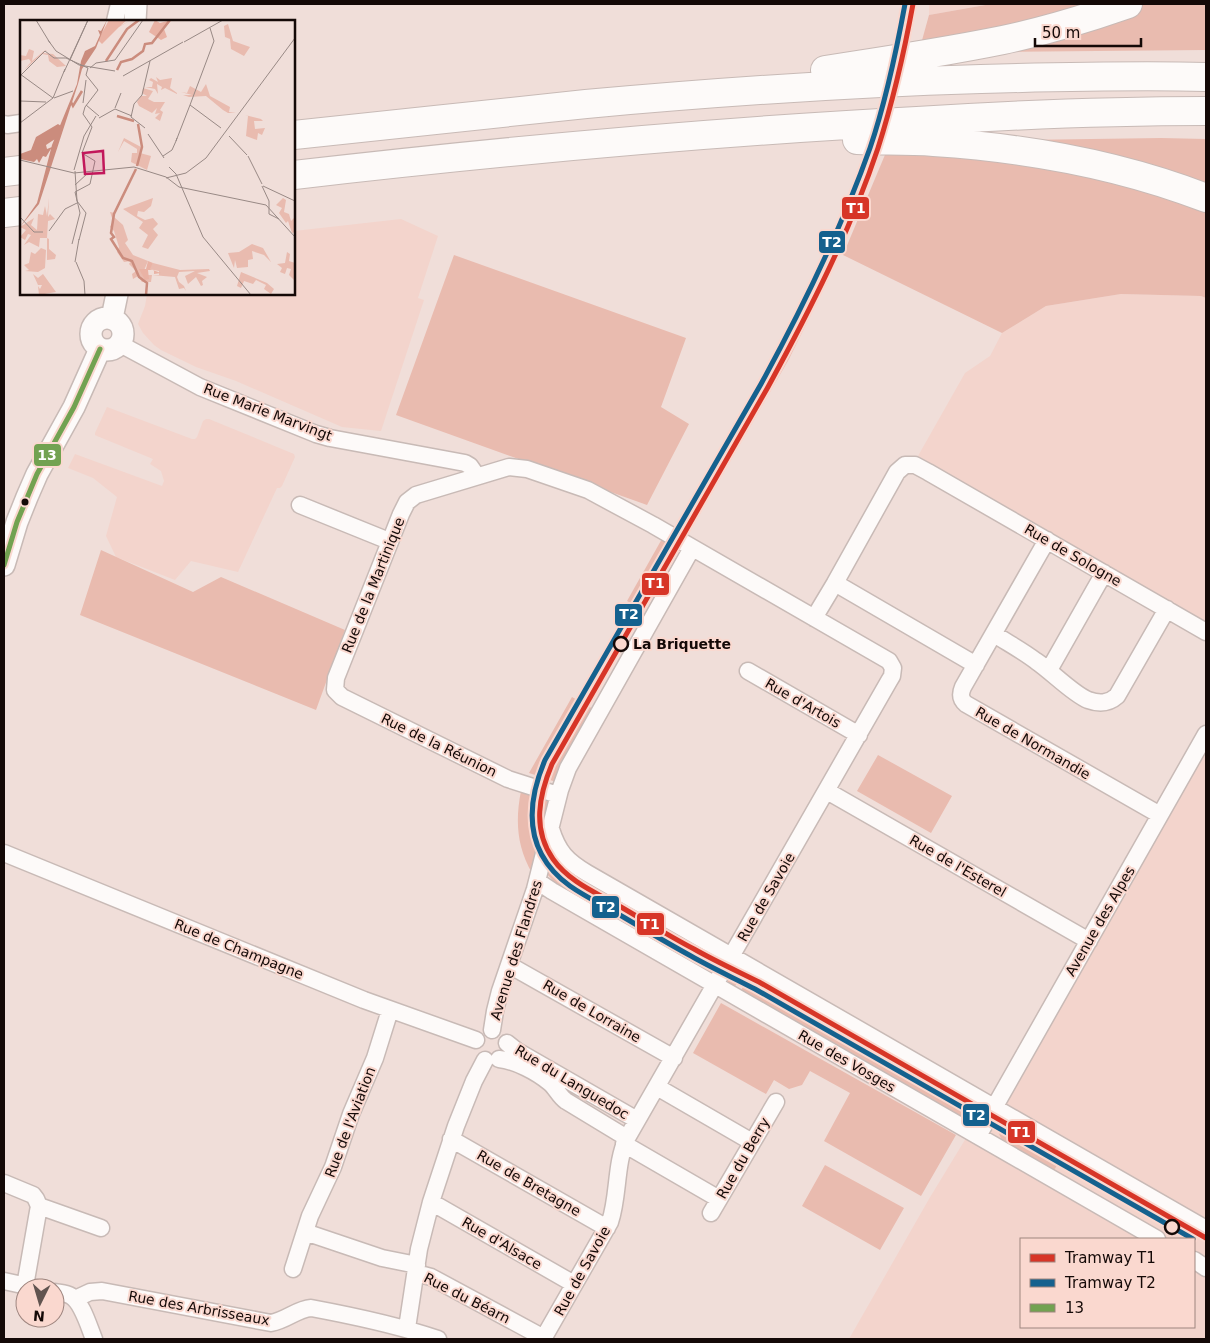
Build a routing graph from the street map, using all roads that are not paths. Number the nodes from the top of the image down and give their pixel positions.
1 (119, 4) edge
2 (136, 4) edge
3 (1128, 4) edge
4 (115, 20) edge
5 (136, 20) edge
6 (1206, 59) edge
7 (800, 74) junction
8 (1206, 77) edge
9 (586, 104) junction
10 (1206, 111) edge
11 (20, 123) edge
12 (4, 124) edge
13 (1206, 129) edge
14 (295, 136) edge
15 (836, 140) junction
16 (540, 149) junction
17 (20, 170) edge
18 (4, 172) edge
19 (295, 176) edge
20 (1206, 198) edge
21 (20, 211) edge
22 (4, 213) edge
23 (117, 295) edge
24 (112, 318) junction
25 (110, 346) junction
26 (477, 476) junction
27 (300, 505) dead end
28 (1047, 540) junction
29 (389, 541) junction
30 (692, 548) junction
31 (4, 565) edge
32 (1104, 573) junction
33 (835, 583) junction
34 (1167, 610) junction
35 (814, 618) junction
36 (1206, 632) edge
37 (994, 634) junction
38 (976, 665) junction
39 (1049, 670) junction
40 (748, 671) dead end
41 (336, 678) joint
42 (1206, 734) edge
43 (859, 735) junction
44 (827, 791) junction
45 (558, 795) junction
46 (1160, 815) junction
47 (551, 829) junction
48 (4, 853) edge
49 (537, 881) junction
50 (1089, 941) junction
51 (732, 957) junction
52 (510, 965) junction
53 (715, 986) junction
54 (390, 1010) junction
55 (492, 1030) junction
56 (476, 1040) junction
57 (507, 1043) junction
58 (674, 1058) junction
59 (492, 1059) junction
60 (657, 1087) junction
61 (776, 1102) dead end
62 (994, 1107) junction
63 (637, 1120) junction
64 (978, 1136) junction
65 (451, 1139) junction
66 (626, 1141) junction
67 (752, 1142) junction
68 (4, 1183) edge
69 (431, 1202) junction
70 (39, 1206) junction
71 (101, 1228) dead end
72 (607, 1228) junction
73 (1206, 1229) edge
74 (305, 1232) junction
75 (1155, 1238) edge
76 (1195, 1261) edge
77 (1206, 1268) edge
78 (293, 1269) dead end
79 (416, 1269) junction
80 (31, 1278) edge
81 (574, 1284) junction
82 (65, 1294) edge
83 (75, 1299) junction
84 (408, 1332) edge
85 (94, 1339) edge
86 (438, 1339) edge
87 (543, 1339) edge

1 - 4 street
2 - 5 street
3 - 7 highway
6 - 7 highway
7 - 9 highway
8 - 9 highway
9 - 14 highway
10 - 16 highway
11 - 12 street
13 - 15 highway
15 - 16 highway
15 - 20 highway
16 - 19 highway
17 - 18 highway
21 - 22 highway
23 - 24 street
24 - 25 street
24 - 25 street
25 - 26 street, Rue Marie Marvingt
25 - 31 street
26 - 29 street, Rue de la Martinique
26 - 30 street, Rue de la Martinique
27 - 29 street
28 - 32 street, Rue de Sologne
28 - 33 street, Rue de Sologne
28 - 37 street, Rue de Normandie
29 - 41 street, Rue de la Martinique
30 - 35 street, Rue de Savoie
30 - 45 street, Avenue des Flandres
32 - 34 street, Rue de Sologne
32 - 39 street
33 - 35 street, Rue de Sologne
33 - 38 street
34 - 36 street, Rue de Sologne
34 - 39 street
35 - 43 street, Rue de Savoie
37 - 38 street, Rue de Normandie
37 - 39 street
38 - 46 street, Rue de Normandie
40 - 43 street, Rue d'Artois
41 - 45 street, Rue de la Réunion
42 - 46 street, Avenue des Alpes
43 - 44 street, Rue de Savoie
44 - 50 street, Rue de l'Esterel
44 - 51 street, Rue de Savoie
45 - 47 street, Avenue des Flandres
46 - 50 street, Avenue des Alpes
47 - 49 street, Avenue des Flandres
47 - 51 street
48 - 54 street, Rue de Champagne
49 - 52 street, Avenue des Flandres
49 - 53 street, Rue des Vosges
50 - 62 street, Avenue des Alpes
51 - 53 street, Rue de Savoie
51 - 62 street
52 - 55 street, Avenue des Flandres
52 - 58 street, Rue de Lorraine
53 - 58 street, Rue de Savoie
53 - 64 street, Rue des Vosges
54 - 56 street, Rue de Champagne
54 - 74 street, Rue de l'Aviation
55 - 56 street
55 - 57 street
56 - 59 street
57 - 59 street
57 - 63 street, Rue du Languedoc
58 - 60 street, Rue de Savoie
59 - 65 street
59 - 66 street
60 - 63 street, Rue de Savoie
60 - 67 street
61 - 67 street, Rue du Berry
62 - 64 street
62 - 73 street
63 - 66 street, Rue de Savoie
64 - 75 street, Rue des Vosges
65 - 69 street
65 - 72 street, Rue de Bretagne
66 - 67 street, Rue du Berry
66 - 72 street, Rue de Savoie
68 - 70 street
69 - 79 street
69 - 81 street, Rue d'Alsace
70 - 71 street
70 - 80 street
72 - 81 street, Rue de Savoie
74 - 78 street, Rue de l'Aviation
74 - 79 street
76 - 77 street
79 - 84 street
79 - 87 street, Rue du Béarn
81 - 87 street, Rue de Savoie
82 - 83 street
83 - 84 street, Rue des Arbrisseaux
83 - 85 street
84 - 86 street, Rue des Arbrisseaux

